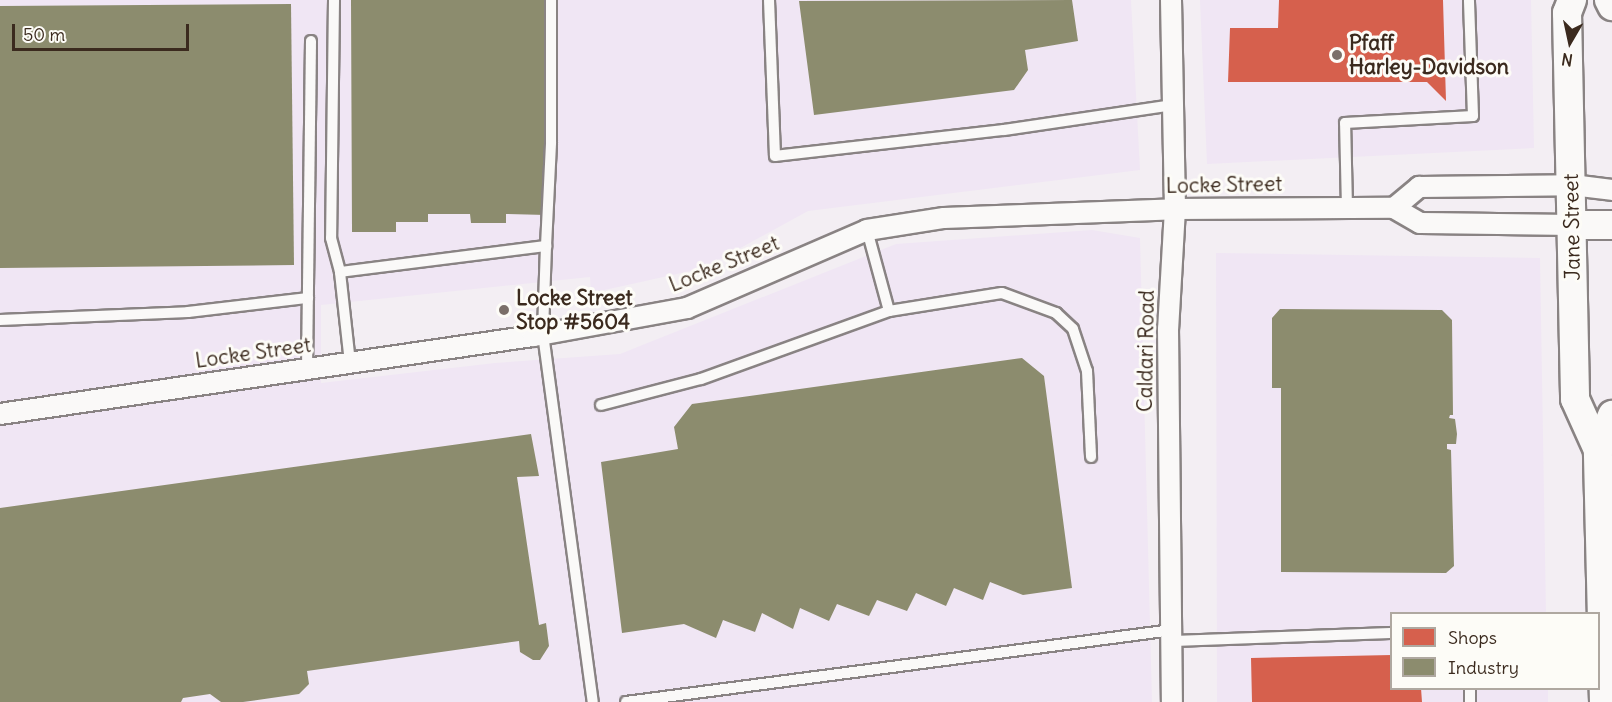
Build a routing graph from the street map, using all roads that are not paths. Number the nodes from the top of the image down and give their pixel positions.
1 (334, 0) edge
2 (550, 0) edge
3 (769, 0) edge
4 (1171, 0) edge
5 (1469, 0) edge
6 (1572, 0) edge
7 (1609, 0) edge
8 (1612, 6) edge
9 (311, 41) dead end
10 (1173, 105) junction
11 (1572, 186) junction
12 (1612, 190) edge
13 (1347, 208) junction
14 (1394, 208) junction
15 (1175, 209) junction
16 (1572, 225) junction
17 (1612, 225) edge
18 (867, 231) junction
19 (546, 246) junction
20 (340, 272) junction
21 (308, 298) junction
22 (889, 311) junction
23 (0, 320) edge
24 (543, 334) junction
25 (350, 363) junction
26 (307, 369) junction
27 (601, 405) dead end
28 (0, 414) edge
29 (1612, 415) edge
30 (1598, 450) junction
31 (1091, 457) dead end
32 (1390, 633) edge
33 (1172, 635) junction
34 (593, 702) edge
35 (626, 702) edge
36 (1172, 702) edge
37 (1604, 702) edge

1 - 20 lane
2 - 19 lane
3 - 10 lane
4 - 10 street, Caldari Road
5 - 13 lane
6 - 11 main road, Jane Street
7 - 8 main road
9 - 21 lane
10 - 15 street, Caldari Road
11 - 12 street
11 - 14 street
11 - 16 main road, Jane Street
13 - 14 street, Locke Street
13 - 15 street, Locke Street
14 - 16 street, Locke Street
15 - 18 street, Locke Street
15 - 33 street, Caldari Road
16 - 17 main road
16 - 30 main road, Jane Street
18 - 22 lane
18 - 24 street, Locke Street
19 - 20 lane
19 - 24 lane
20 - 25 lane
21 - 23 lane
21 - 26 lane
22 - 27 lane
22 - 31 lane
24 - 25 street, Locke Street
24 - 34 lane
25 - 26 street, Locke Street
26 - 28 street, Locke Street
29 - 30 main road, Jane Street
30 - 37 main road, Jane Street
32 - 33 lane
33 - 35 lane
33 - 36 street, Caldari Road

